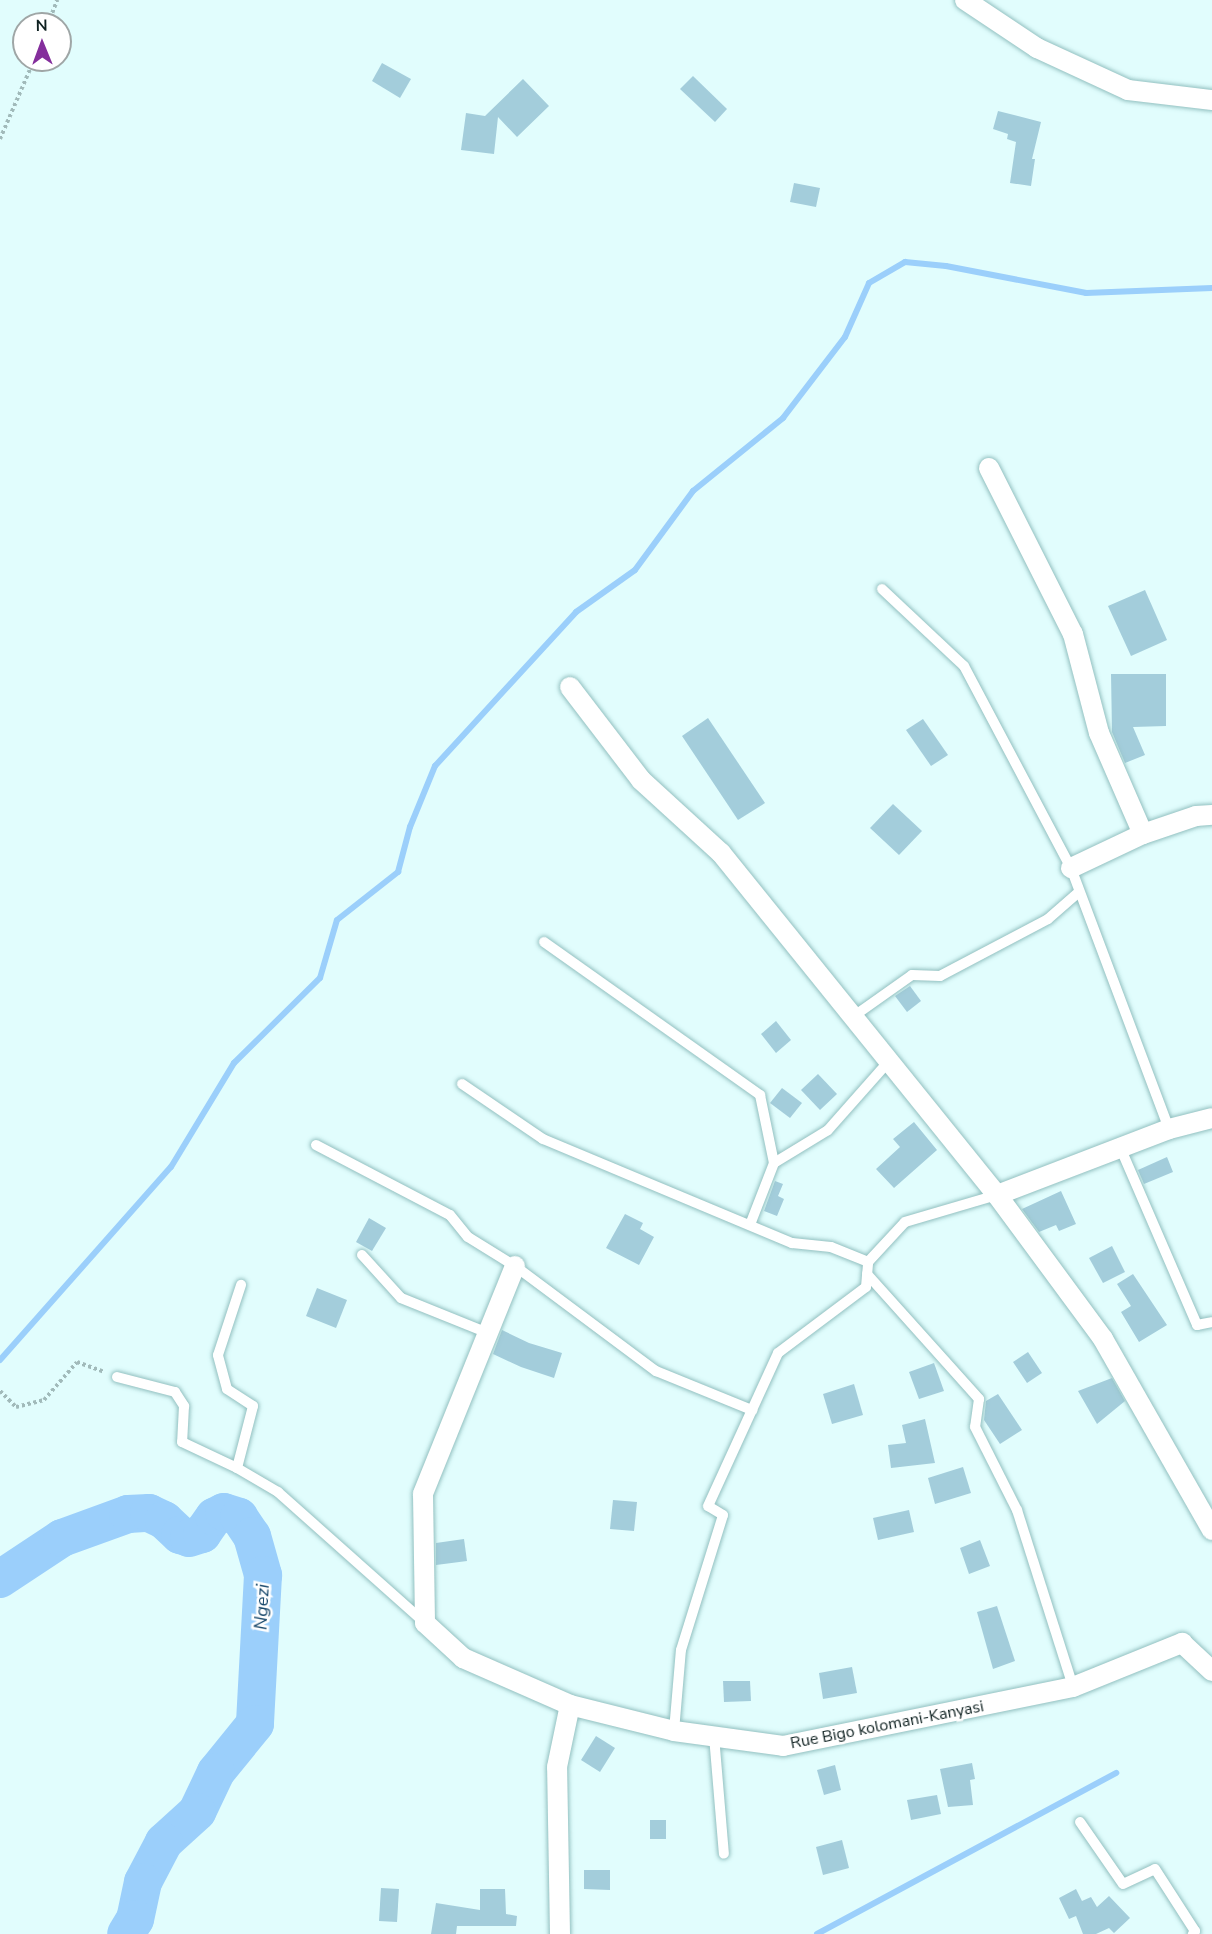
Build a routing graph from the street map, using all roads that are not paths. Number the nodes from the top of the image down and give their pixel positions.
1 (965, 0) edge
2 (1212, 100) edge
3 (989, 468) dead end
4 (882, 589) dead end
5 (570, 687) dead end
6 (1212, 815) edge
7 (1143, 834) junction
8 (1071, 868) junction
9 (1079, 892) junction
10 (544, 942) dead end
11 (854, 1016) junction
12 (890, 1060) junction
13 (462, 1084) dead end
14 (1212, 1119) edge
15 (1168, 1129) junction
16 (316, 1145) dead end
17 (1120, 1147) junction
18 (774, 1163) junction
19 (997, 1195) junction
20 (750, 1226) junction
21 (362, 1255) dead end
22 (868, 1262) junction
23 (515, 1266) junction
24 (867, 1274) junction
25 (241, 1285) dead end
26 (1212, 1322) edge
27 (488, 1334) junction
28 (117, 1377) road end
29 (752, 1410) junction
30 (237, 1468) junction
31 (1212, 1530) edge
32 (425, 1623) junction
33 (1212, 1671) edge
34 (1073, 1687) junction
35 (570, 1705) junction
36 (674, 1731) junction
37 (714, 1736) junction
38 (1080, 1822) dead end
39 (724, 1854) dead end
40 (1194, 1932) edge
41 (560, 1934) edge
42 (1182, 1934) edge

1 - 2 street
3 - 7 street
4 - 8 lane
5 - 11 street
6 - 7 street
7 - 8 street
8 - 9 lane
9 - 11 lane
9 - 15 lane
10 - 18 lane
11 - 12 street
12 - 18 lane
12 - 19 street
13 - 20 lane
14 - 15 street
15 - 17 street
16 - 23 lane
17 - 19 street
17 - 26 lane
18 - 20 lane
19 - 22 lane
19 - 31 street
20 - 22 lane
21 - 27 lane
22 - 24 lane
23 - 27 street
23 - 29 lane
24 - 29 lane
24 - 34 lane
25 - 30 lane
27 - 32 street
28 - 30 lane
29 - 36 lane
30 - 32 lane
32 - 35 street, Rue Bigo kolomani-Kanyasi
33 - 34 street, Rue Bigo kolomani-Kanyasi
34 - 37 street, Rue Bigo kolomani-Kanyasi
35 - 36 street, Rue Bigo kolomani-Kanyasi
35 - 41 street
36 - 37 street, Rue Bigo kolomani-Kanyasi
37 - 39 lane
38 - 40 lane
40 - 42 lane

